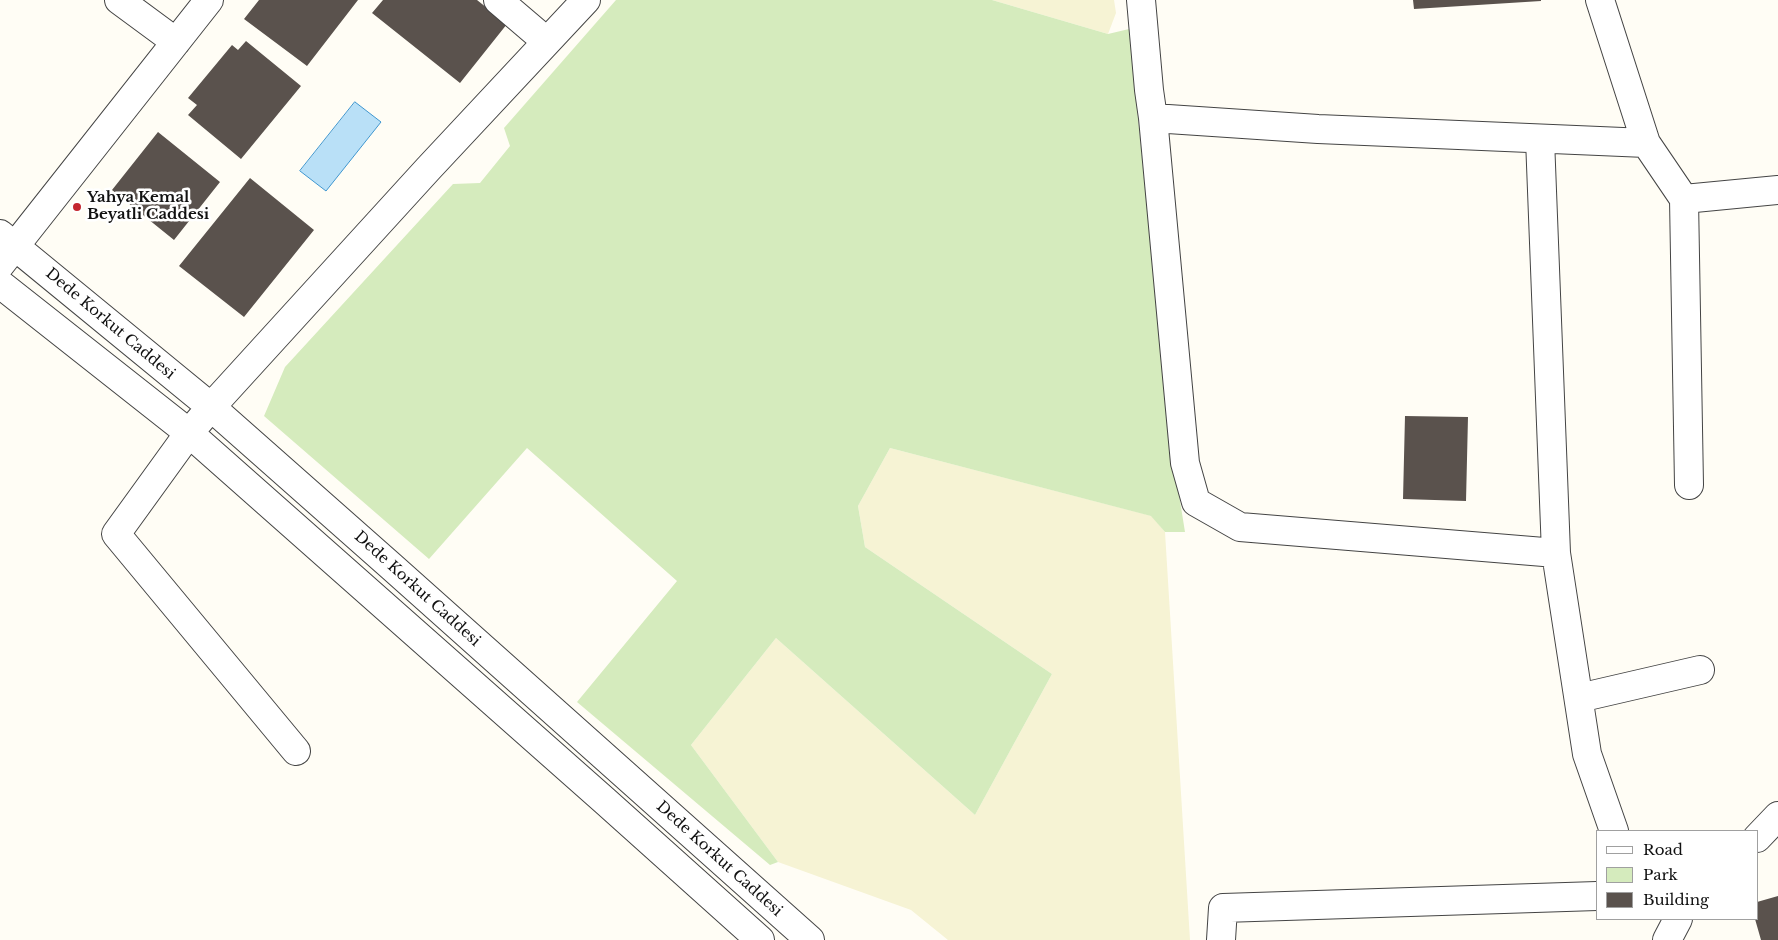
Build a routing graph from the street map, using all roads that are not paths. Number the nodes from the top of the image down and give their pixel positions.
1 (119, 0) edge
2 (209, 0) edge
3 (498, 0) edge
4 (586, 0) edge
5 (1141, 0) edge
6 (1600, 0) edge
7 (546, 41) junction
8 (176, 42) junction
9 (1154, 118) junction
10 (1540, 139) junction
11 (1646, 143) junction
12 (1778, 190) edge
13 (1684, 199) junction
14 (5, 249) edge
15 (0, 284) edge
16 (211, 407) junction
17 (189, 433) junction
18 (1689, 485) dead end
19 (1556, 553) junction
20 (1700, 670) dead end
21 (1578, 698) junction
22 (296, 750) dead end
23 (1778, 816) edge
24 (1614, 830) edge
25 (1758, 837) edge
26 (1596, 896) edge
27 (1677, 920) edge
28 (760, 940) edge
29 (810, 940) edge
30 (1221, 940) edge
31 (1667, 940) edge

1 - 8 street
2 - 8 street
3 - 7 street
4 - 7 street
5 - 9 street
6 - 11 street
7 - 16 street
8 - 14 street
9 - 10 street
9 - 19 street
10 - 11 street
10 - 19 street
11 - 13 street
12 - 13 street
13 - 18 street
14 - 16 street, Dede Korkut Caddesi
15 - 17 street
16 - 17 street
16 - 29 street, Dede Korkut Caddesi
17 - 22 street
17 - 28 street
19 - 21 street
20 - 21 street
21 - 24 street
23 - 25 street
26 - 30 street
27 - 31 street

